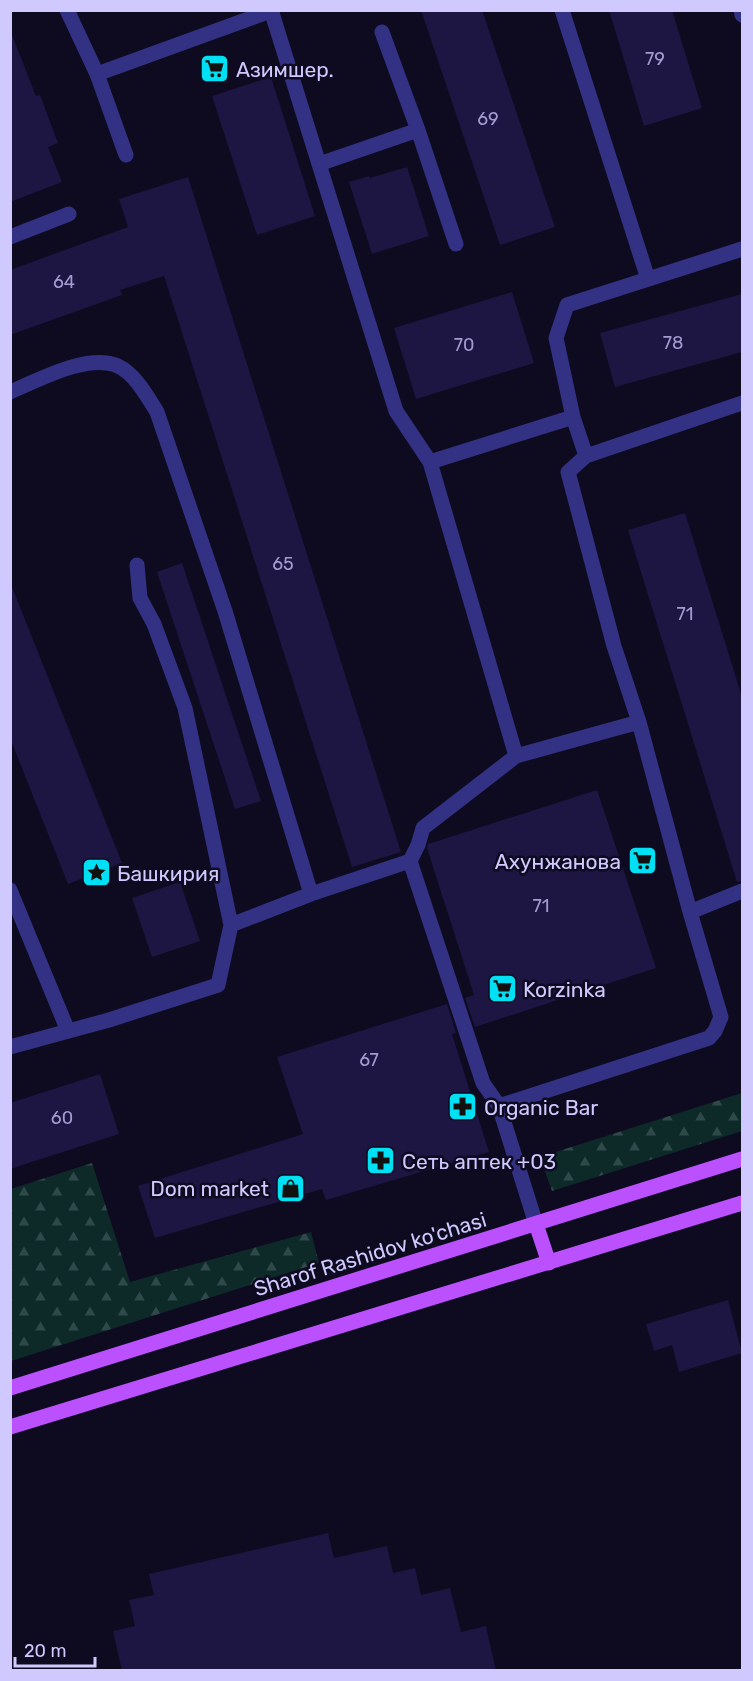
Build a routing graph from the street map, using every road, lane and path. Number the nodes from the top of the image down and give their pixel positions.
1 (67, 10) edge
2 (562, 10) edge
3 (741, 10) edge
4 (271, 11) edge
5 (742, 15) edge
6 (382, 32) dead end
7 (97, 74) junction
8 (418, 130) junction
9 (126, 154) dead end
10 (319, 164) junction
11 (69, 214) dead end
12 (10, 237) edge
13 (456, 244) dead end
14 (742, 249) edge
15 (648, 279) junction
16 (10, 392) edge
17 (742, 403) edge
18 (573, 417) junction
19 (586, 456) junction
20 (430, 462) junction
21 (137, 565) dead end
22 (639, 722) junction
23 (516, 756) junction
24 (410, 861) junction
25 (10, 890) edge
26 (742, 891) edge
27 (311, 894) junction
28 (690, 912) junction
29 (231, 925) junction
30 (68, 1030) junction
31 (10, 1047) edge
32 (499, 1106) junction
33 (742, 1159) edge
34 (742, 1203) edge
35 (536, 1224) junction
36 (549, 1263) junction
37 (10, 1388) edge
38 (10, 1427) edge

1 - 7 street
2 - 15 street
3 - 5 street
4 - 7 street
4 - 10 street
6 - 8 street
7 - 9 street
8 - 10 street
8 - 13 street
10 - 20 street
11 - 12 street
14 - 15 street
15 - 18 street
16 - 27 street
17 - 19 street
18 - 19 street
18 - 20 street
19 - 22 street
20 - 23 street
21 - 29 street
22 - 23 street
22 - 28 street
23 - 24 street
24 - 27 street
24 - 32 street
25 - 30 street
26 - 28 street
27 - 29 street
28 - 32 street
29 - 30 street
30 - 31 street
32 - 35 street
33 - 35 main road, Sharof Rashidov ko'chasi
34 - 36 main road
35 - 36 main road
35 - 37 main road, Sharof Rashidov ko'chasi
36 - 38 main road

